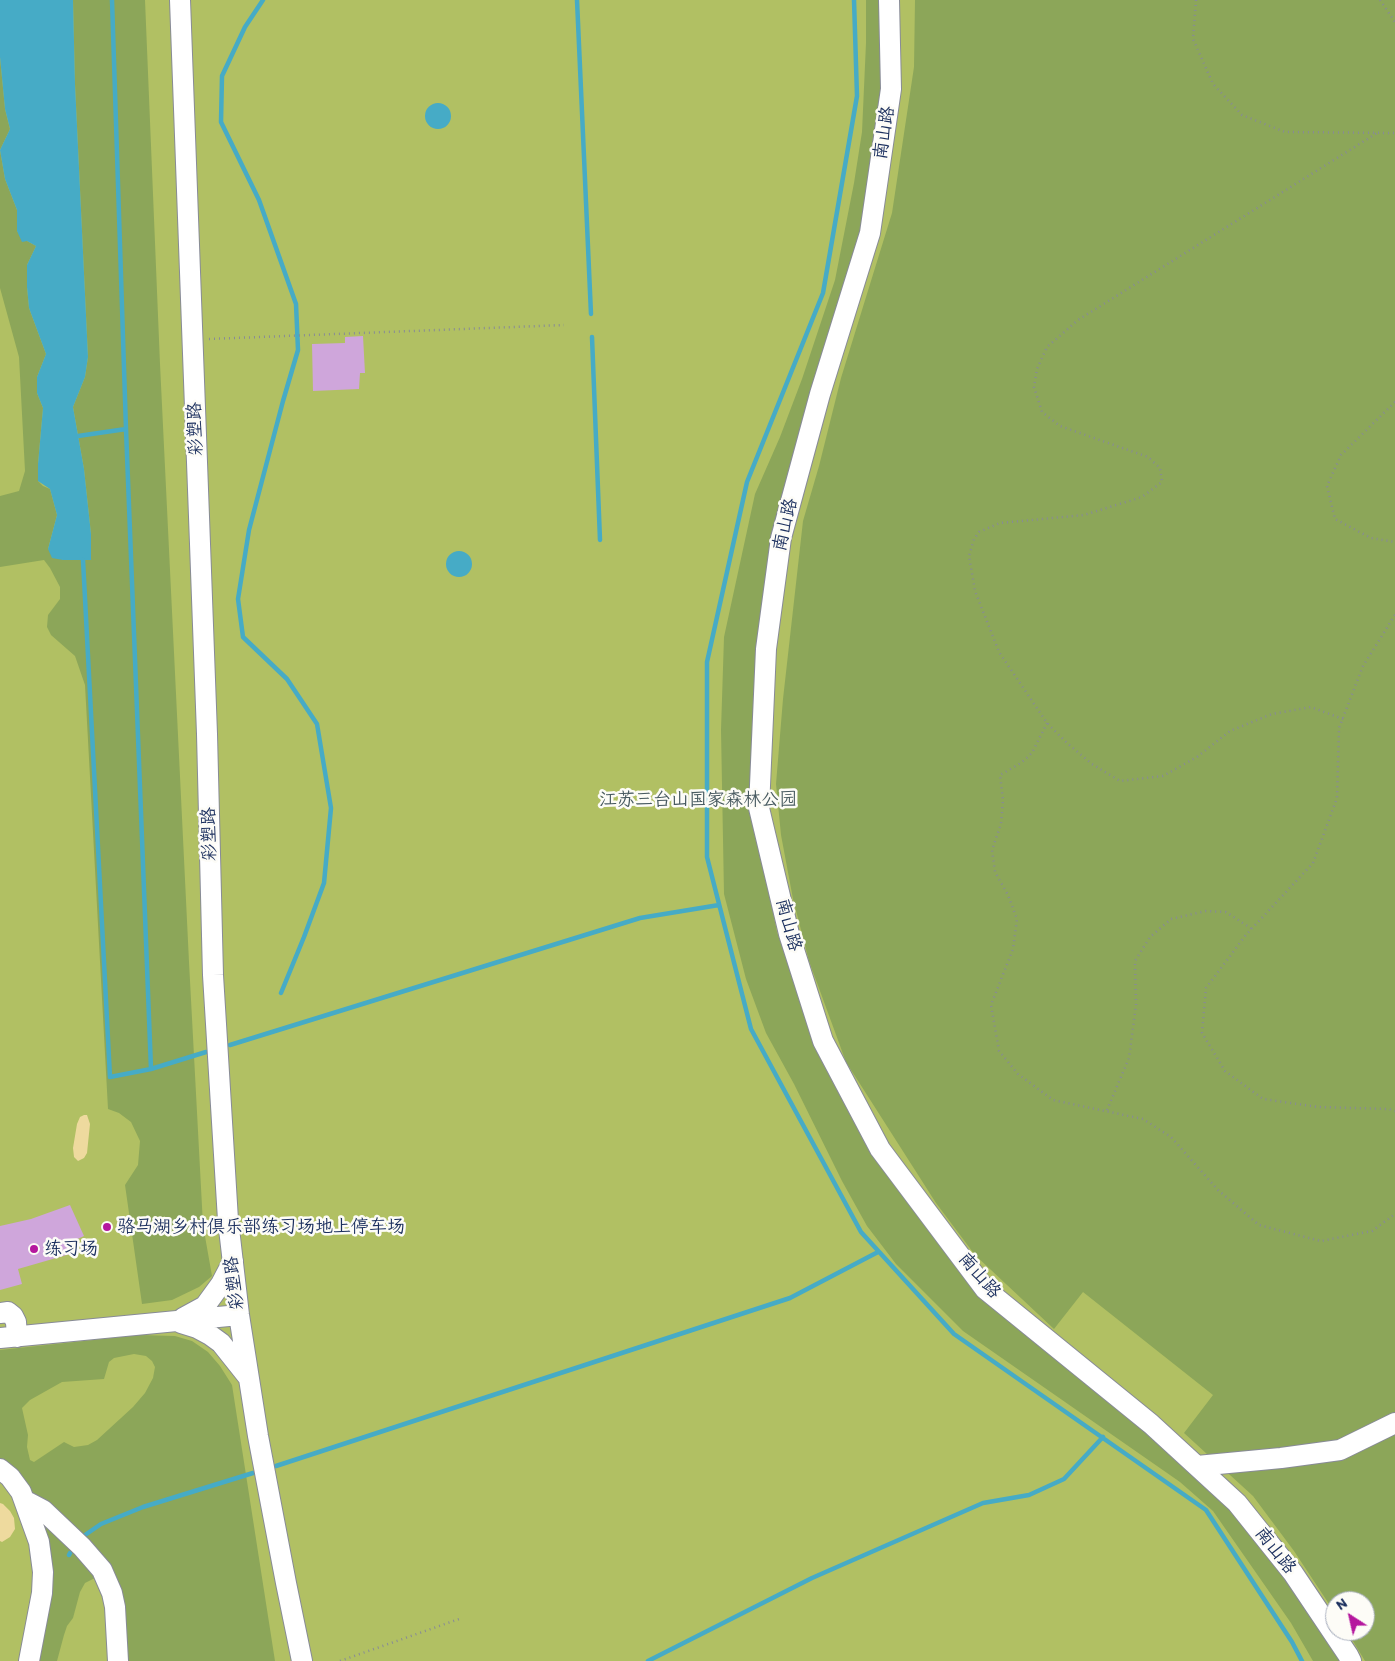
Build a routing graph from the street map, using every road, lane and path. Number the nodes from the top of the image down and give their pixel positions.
1 (180, 0) edge
2 (889, 0) edge
3 (1196, 0) edge
4 (1380, 0) edge
5 (1395, 22) edge
6 (1377, 132) junction
7 (1395, 133) edge
8 (564, 325) dead end
9 (192, 340) junction
10 (1395, 402) edge
11 (1395, 542) edge
12 (1395, 614) edge
13 (1342, 719) junction
14 (1047, 723) junction
15 (1252, 929) junction
16 (1107, 1110) junction
17 (1395, 1111) edge
18 (1395, 1214) edge
19 (233, 1261) junction
20 (3, 1311) edge
21 (239, 1315) junction
22 (174, 1321) junction
23 (8, 1338) edge
24 (249, 1379) junction
25 (1395, 1423) edge
26 (1197, 1466) junction
27 (0, 1469) edge
28 (24, 1500) junction
29 (462, 1618) dead end
30 (29, 1661) edge
31 (118, 1661) edge
32 (302, 1661) edge
33 (340, 1661) edge
34 (1351, 1661) edge

1 - 9 street, 彩塑路
2 - 26 street, 南山路
3 - 6 path
4 - 5 path
6 - 7 path
6 - 14 path
8 - 9 path
9 - 19 street, 彩塑路
10 - 11 path
12 - 13 path
13 - 14 path
13 - 15 path
14 - 16 path
15 - 16 path
15 - 17 path
16 - 18 path
19 - 21 street, 彩塑路
19 - 22 street
20 - 23 street
21 - 22 street
21 - 24 street, 彩塑路
22 - 23 street
22 - 24 street
24 - 32 street, 彩塑路
25 - 26 street
26 - 34 street, 南山路
27 - 28 street
28 - 30 street
28 - 31 street
29 - 33 path

